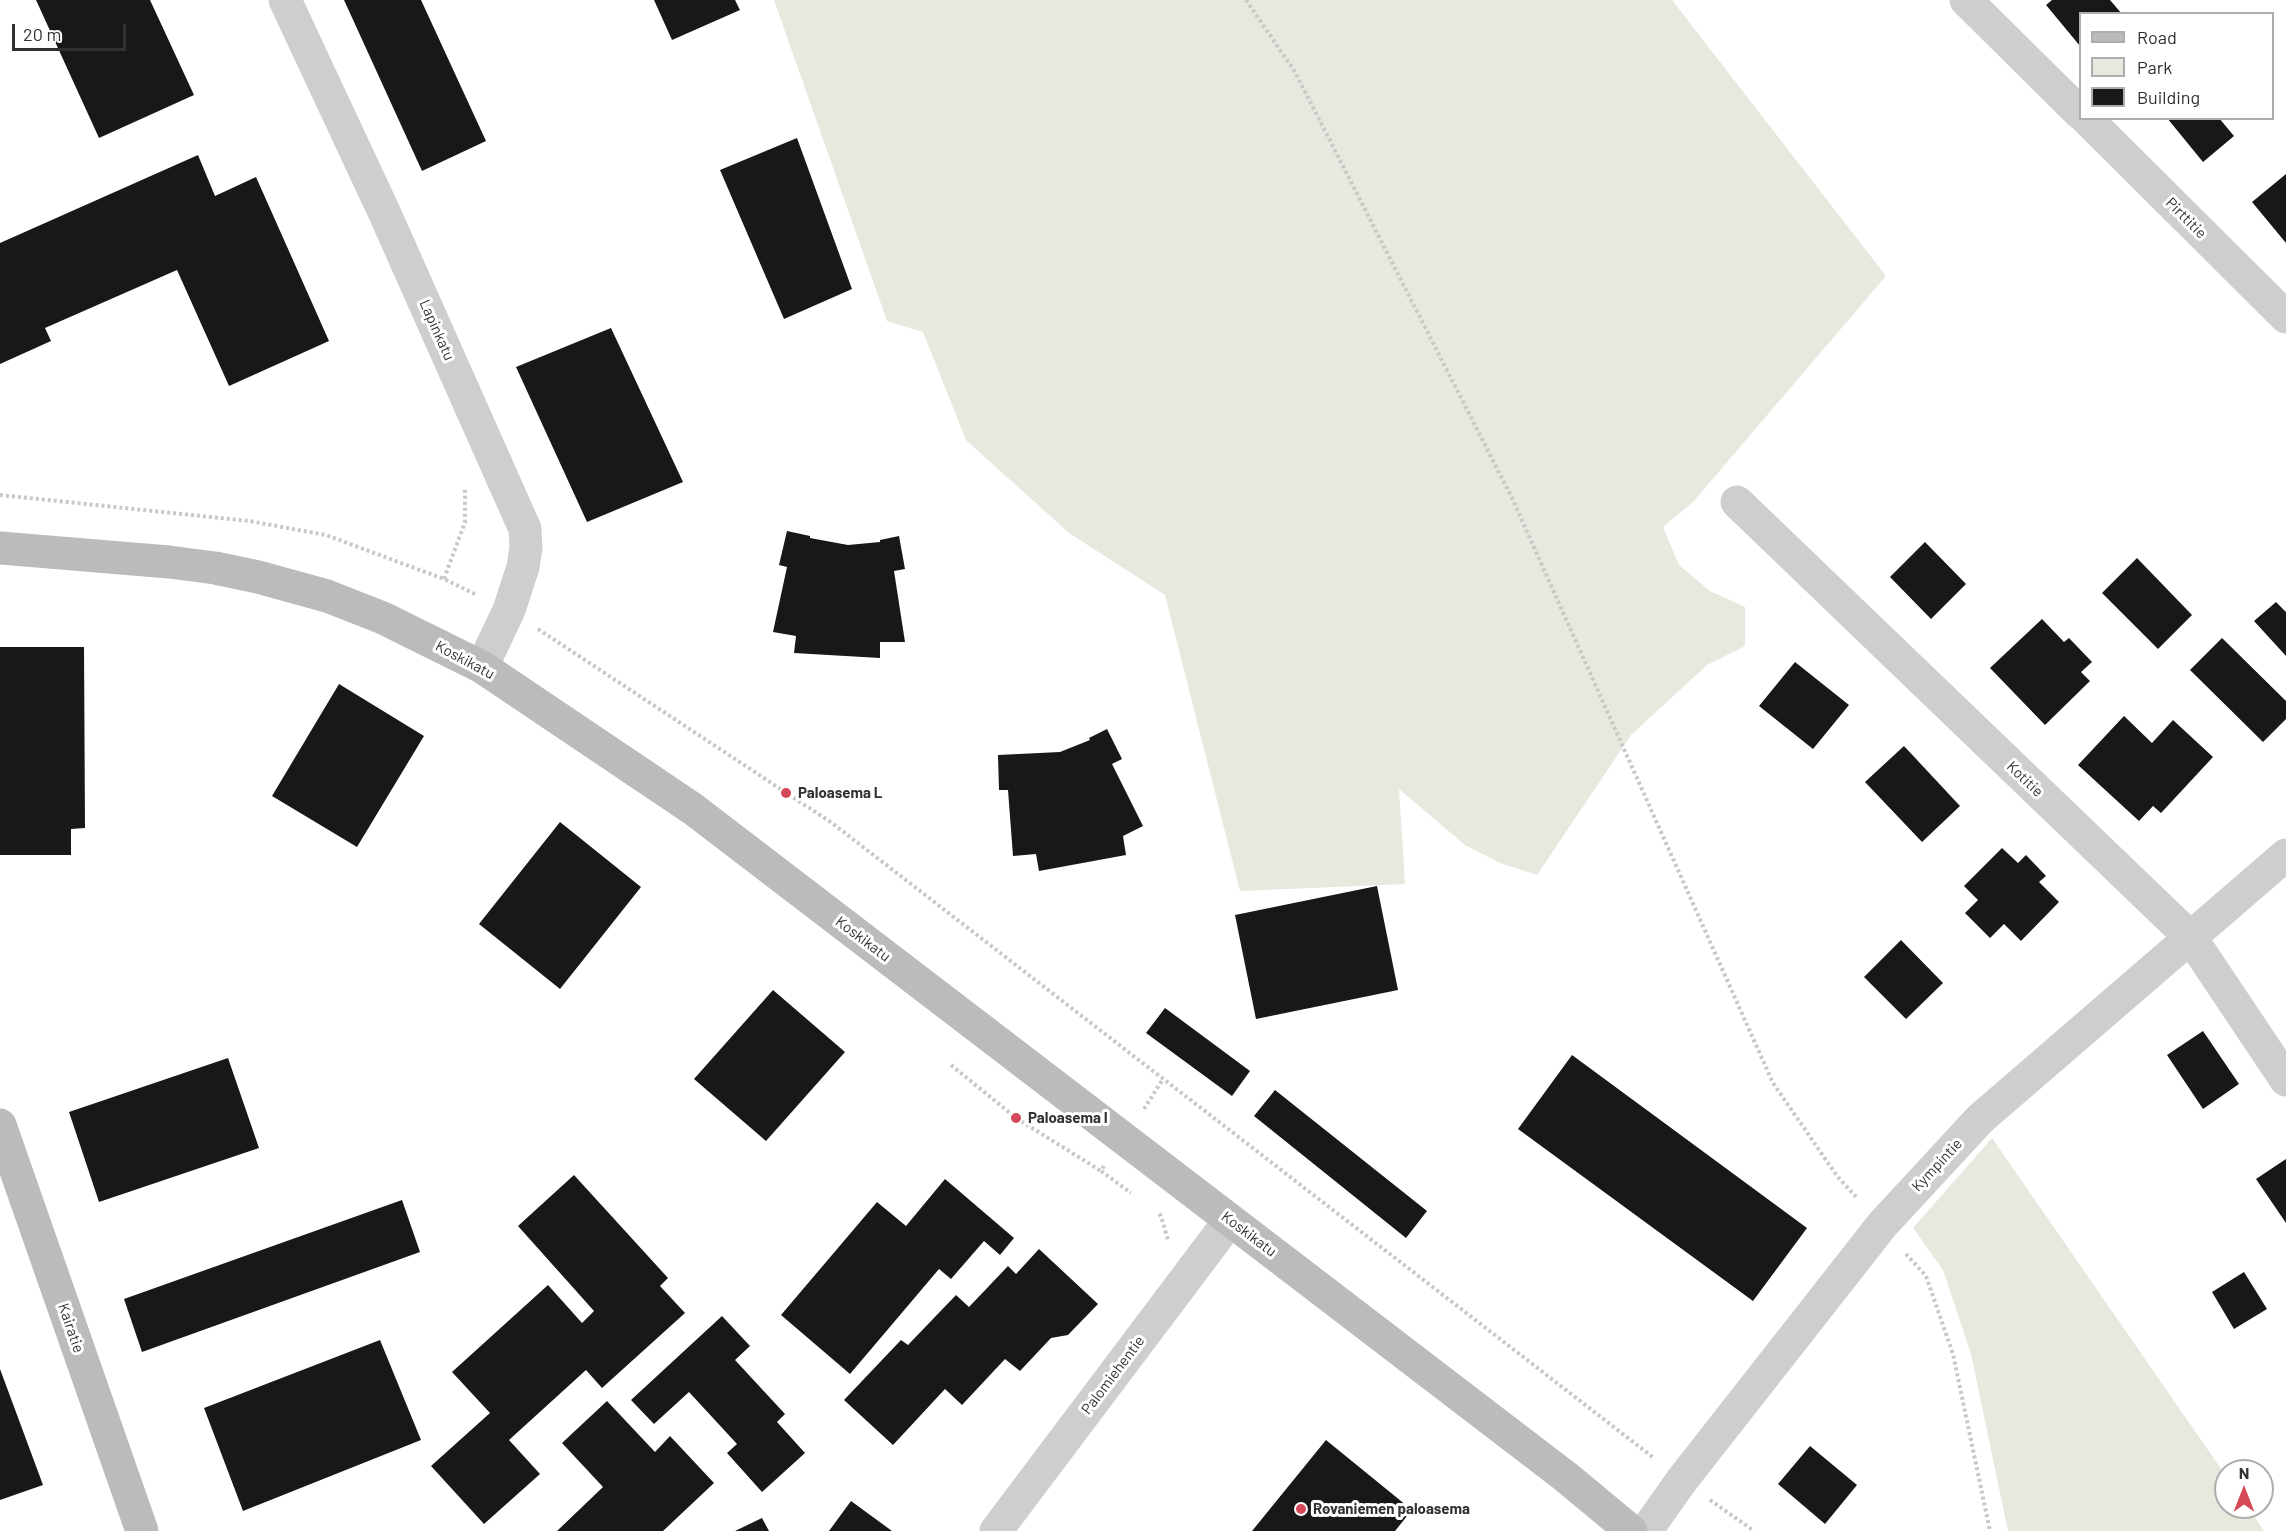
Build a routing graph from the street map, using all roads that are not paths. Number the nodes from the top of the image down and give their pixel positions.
1 (285, 0) edge
2 (1966, 0) edge
3 (2079, 112) edge
4 (2088, 120) edge
5 (2286, 317) edge
6 (1737, 502) dead end
7 (0, 548) edge
8 (483, 667) junction
9 (2286, 855) edge
10 (2191, 938) junction
11 (2286, 1080) edge
12 (0, 1125) edge
13 (1230, 1220) junction
14 (142, 1531) edge
15 (996, 1531) edge
16 (1631, 1531) edge
17 (1646, 1531) edge

1 - 8 street, Lapinkatu
2 - 3 street
4 - 5 street, Pirttitie
6 - 10 street, Kotitie
7 - 8 main road, Koskikatu
8 - 13 main road, Koskikatu
9 - 10 street, Kympintie
10 - 11 street, Kotitie
10 - 17 street, Kympintie
12 - 14 main road, Kairatie
13 - 15 street, Palomiehentie
13 - 16 main road, Koskikatu

